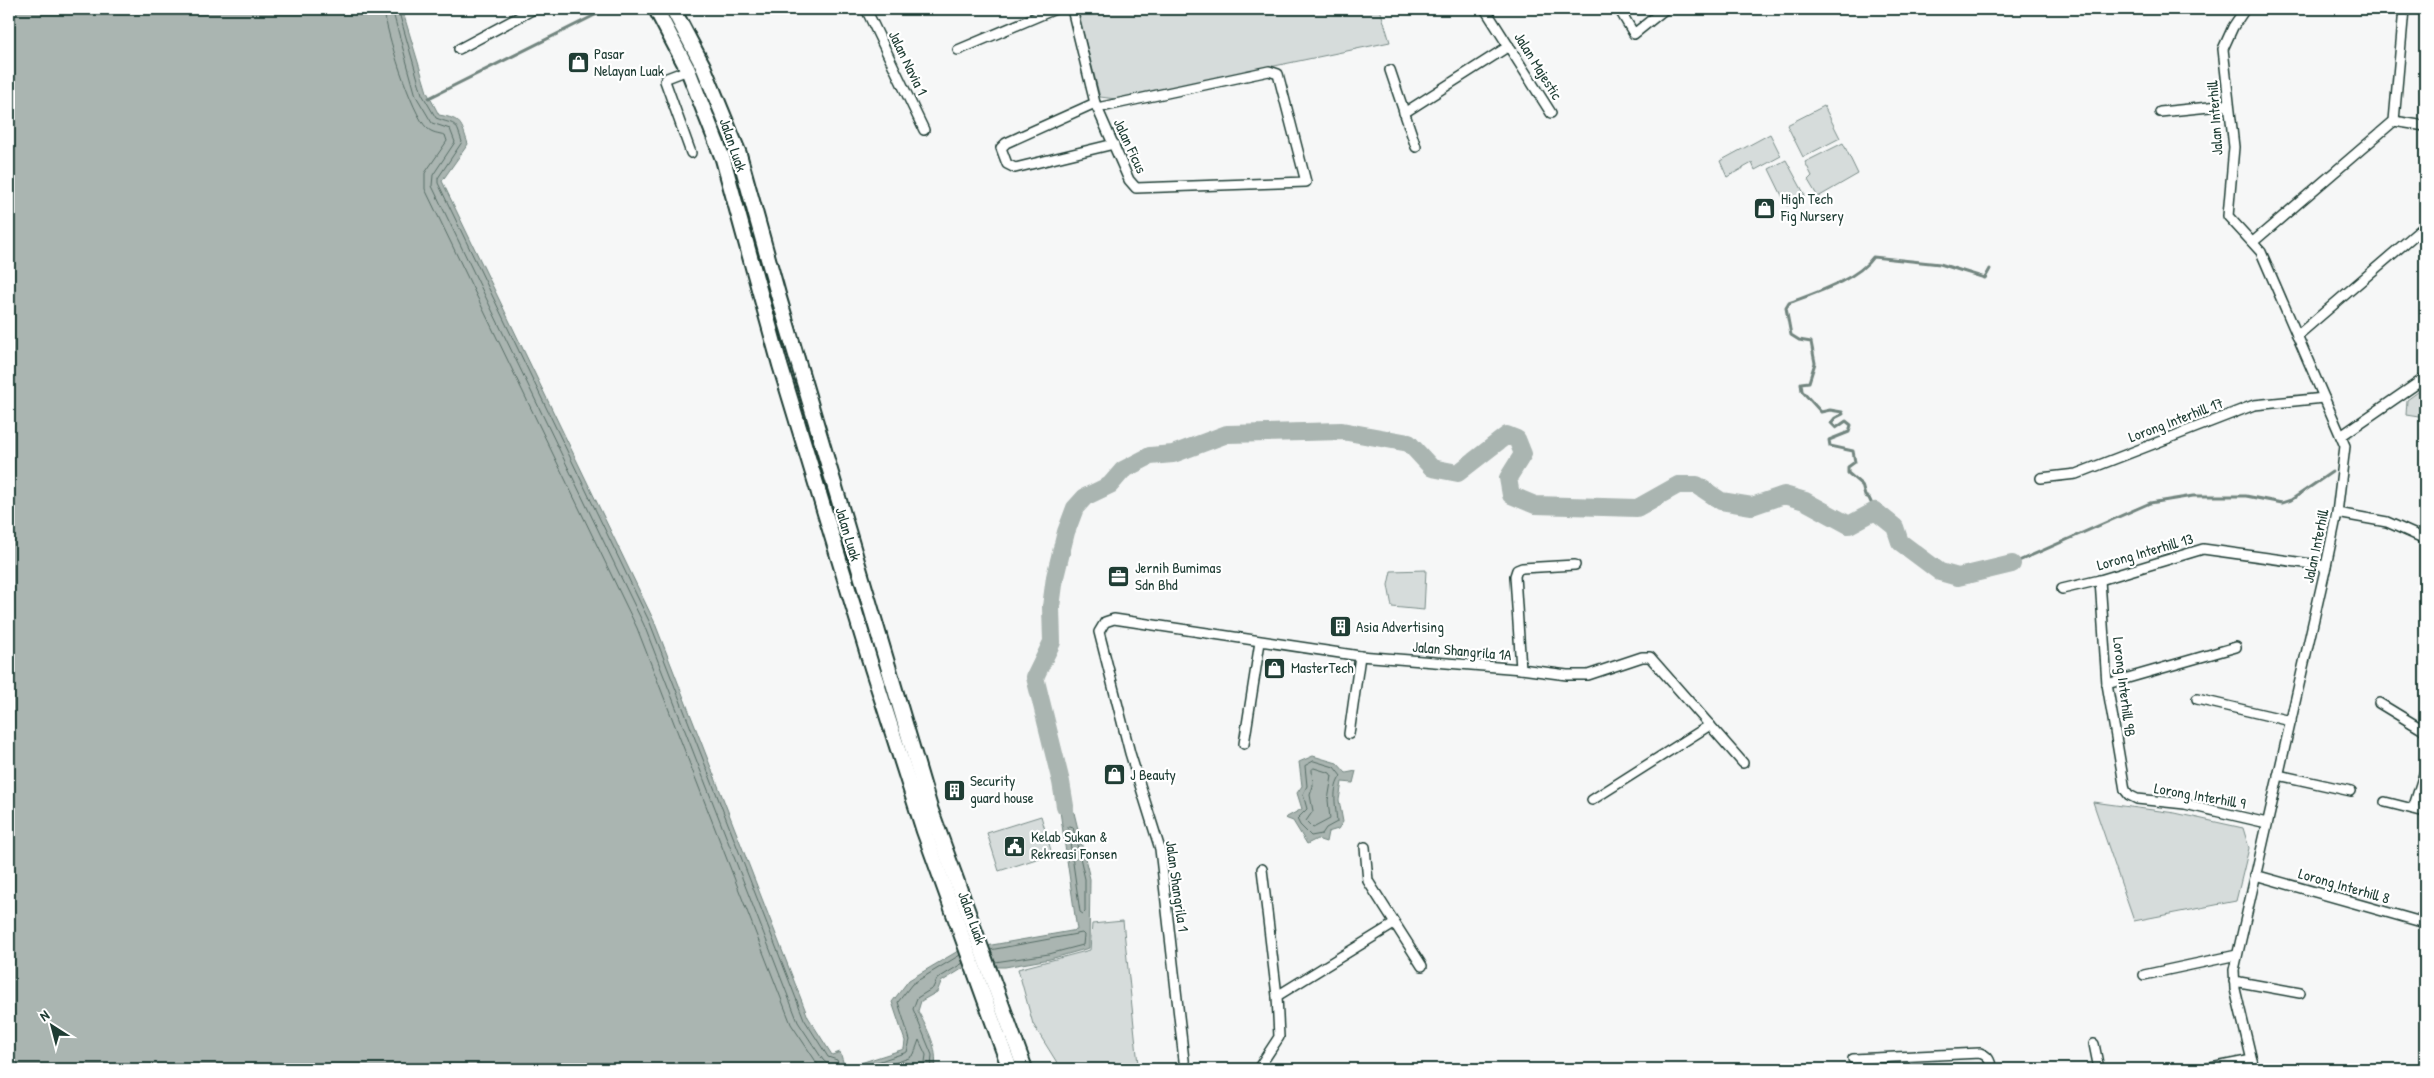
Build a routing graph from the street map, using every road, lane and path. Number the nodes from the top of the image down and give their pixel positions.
1 (534, 9) edge
2 (656, 9) edge
3 (673, 9) edge
4 (866, 9) edge
5 (1055, 9) edge
6 (1072, 9) edge
7 (1485, 9) edge
8 (1619, 9) edge
9 (1665, 9) edge
10 (2246, 9) edge
11 (2404, 9) edge
12 (1509, 46) junction
13 (459, 49) dead end
14 (958, 50) dead end
15 (688, 70) junction
16 (1390, 70) dead end
17 (2228, 105) junction
18 (1096, 106) junction
19 (2160, 112) dead end
20 (1404, 113) junction
21 (1552, 113) dead end
22 (2394, 121) junction
23 (2425, 126) edge
24 (924, 130) dead end
25 (1114, 144) junction
26 (1416, 147) dead end
27 (691, 153) dead end
28 (759, 221) junction
29 (2425, 226) edge
30 (2253, 242) junction
31 (758, 287) junction
32 (779, 298) junction
33 (2297, 336) junction
34 (780, 365) junction
35 (2425, 378) edge
36 (2324, 398) junction
37 (2342, 436) junction
38 (2041, 478) dead end
39 (2337, 513) junction
40 (2425, 539) edge
41 (1575, 565) dead end
42 (2326, 566) junction
43 (2100, 580) junction
44 (2062, 589) dead end
45 (1102, 625) joint
46 (1260, 642) junction
47 (2236, 647) dead end
48 (1360, 656) junction
49 (1521, 669) junction
50 (2107, 684) junction
51 (2197, 699) dead end
52 (2379, 703) dead end
53 (2291, 721) junction
54 (1710, 725) junction
55 (2425, 731) edge
56 (1349, 734) dead end
57 (1244, 744) dead end
58 (1743, 763) dead end
59 (2425, 771) edge
60 (2278, 775) junction
61 (2351, 791) dead end
62 (2129, 796) joint
63 (1592, 800) dead end
64 (2385, 802) dead end
65 (2413, 809) junction
66 (2425, 812) edge
67 (2267, 823) junction
68 (1365, 847) dead end
69 (1262, 869) dead end
70 (2255, 875) junction
71 (2425, 923) edge
72 (964, 924) junction
73 (1394, 924) junction
74 (2237, 955) junction
75 (1422, 966) dead end
76 (2144, 975) dead end
77 (2234, 981) junction
78 (986, 986) junction
79 (2300, 993) dead end
80 (1277, 996) junction
81 (2094, 1044) dead end
82 (1853, 1059) dead end
83 (2252, 1060) junction
84 (1010, 1069) edge
85 (1025, 1069) edge
86 (1185, 1069) edge
87 (1258, 1069) edge
88 (1992, 1069) edge
89 (2099, 1069) edge
90 (2206, 1069) edge
91 (2254, 1069) edge

1 - 13 street
2 - 15 main road, Jalan Luak
3 - 28 main road, Jalan Luak
4 - 24 street, Jalan Navia 1
5 - 14 street
6 - 18 street, Jalan Ficus
7 - 12 street, Jalan Majestic
8 - 9 street
10 - 17 street, Jalan Interhill
11 - 22 street
12 - 20 street
12 - 21 street, Jalan Majestic
15 - 27 street
15 - 31 main road, Jalan Luak
16 - 20 street
17 - 19 street
17 - 30 street, Jalan Interhill
18 - 25 street, Jalan Ficus
18 - 25 street
18 - 25 street, Jalan Ficus
20 - 26 street
22 - 23 street
22 - 30 street
28 - 31 main road
28 - 32 main road, Jalan Luak
29 - 33 street
30 - 33 street, Jalan Interhill
31 - 34 main road, Jalan Luak
32 - 34 main road
32 - 72 main road, Jalan Luak
33 - 36 street, Jalan Interhill
34 - 72 main road, Jalan Luak
35 - 37 street
36 - 37 street, Jalan Interhill
36 - 38 street, Lorong Interhill 17
37 - 39 street, Jalan Interhill
39 - 40 street
39 - 42 street, Jalan Interhill
41 - 49 street
42 - 43 street, Lorong Interhill 13
42 - 53 street, Jalan Interhill
43 - 44 street, Lorong Interhill 13
43 - 50 street, Lorong Interhill 9B
45 - 46 street, Jalan Shangrila 1A
45 - 86 street, Jalan Shangrila 1
46 - 48 street, Jalan Shangrila 1A
46 - 57 street
47 - 50 street
48 - 49 street, Jalan Shangrila 1A
48 - 56 street
49 - 54 street, Jalan Shangrila 1A
50 - 62 street, Lorong Interhill 9B
51 - 53 street
52 - 55 street
53 - 60 street, Jalan Interhill
54 - 58 street, Jalan Shangrila 1A
54 - 63 street
59 - 65 street
60 - 61 street
60 - 67 street, Jalan Interhill
62 - 67 street, Lorong Interhill 9
64 - 65 street
65 - 66 street
67 - 70 street, Jalan Interhill
68 - 73 street
69 - 80 street
70 - 71 street, Lorong Interhill 8
70 - 74 street, Jalan Interhill
72 - 78 main road, Jalan Luak
73 - 75 street
73 - 80 street
74 - 76 street
74 - 77 street, Jalan Interhill
77 - 79 street
77 - 83 street, Jalan Interhill
78 - 84 main road, Jalan Luak
78 - 85 main road, Jalan Luak
80 - 87 street
81 - 89 street
82 - 88 street
83 - 90 street
83 - 91 street, Jalan Interhill

